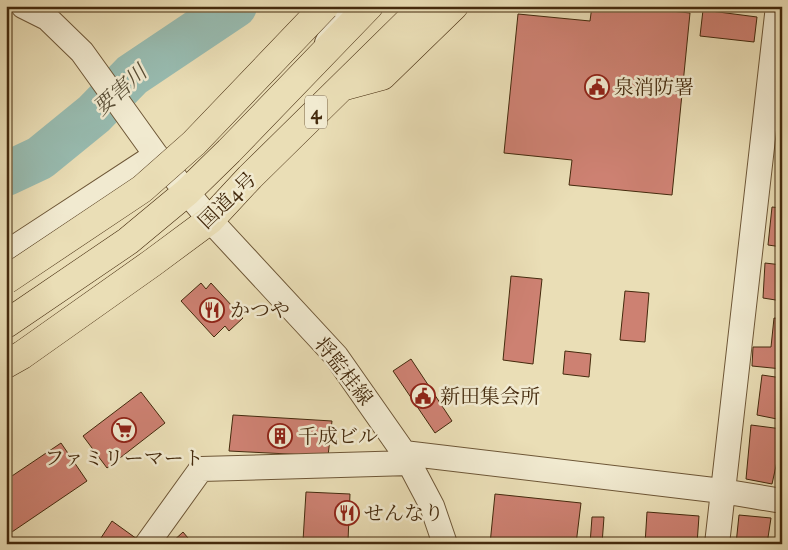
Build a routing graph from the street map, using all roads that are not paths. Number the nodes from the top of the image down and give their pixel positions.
1 (23, 6) edge
2 (325, 6) edge
3 (345, 6) edge
4 (368, 6) edge
5 (424, 6) edge
6 (454, 6) edge
7 (778, 6) edge
8 (321, 56) junction
9 (342, 86) junction
10 (773, 131) edge
11 (156, 154) junction
12 (187, 192) junction
13 (210, 220) junction
14 (6, 253) edge
15 (6, 280) edge
16 (6, 324) edge
17 (6, 364) edge
18 (407, 458) junction
19 (722, 491) junction
20 (782, 501) edge
21 (147, 544) edge
22 (445, 544) edge
23 (717, 544) edge

1 - 11 street, 将監桂線
2 - 15 main road, bridge
3 - 8 street
4 - 8 main road, 国道4号 / 4
5 - 9 main road, 国道4号 / 4
6 - 9 main road
7 - 10 street
8 - 12 main road, 国道4号 / 4
9 - 13 main road, 国道4号 / 4
10 - 19 street
11 - 12 street, 将監桂線
11 - 14 street
12 - 13 street, 将監桂線
12 - 16 main road, 国道4号 / 4
13 - 17 main road, 国道4号 / 4
13 - 18 street, 将監桂線
18 - 19 street
18 - 21 street
18 - 22 street, 将監桂線
19 - 20 street
19 - 23 street

